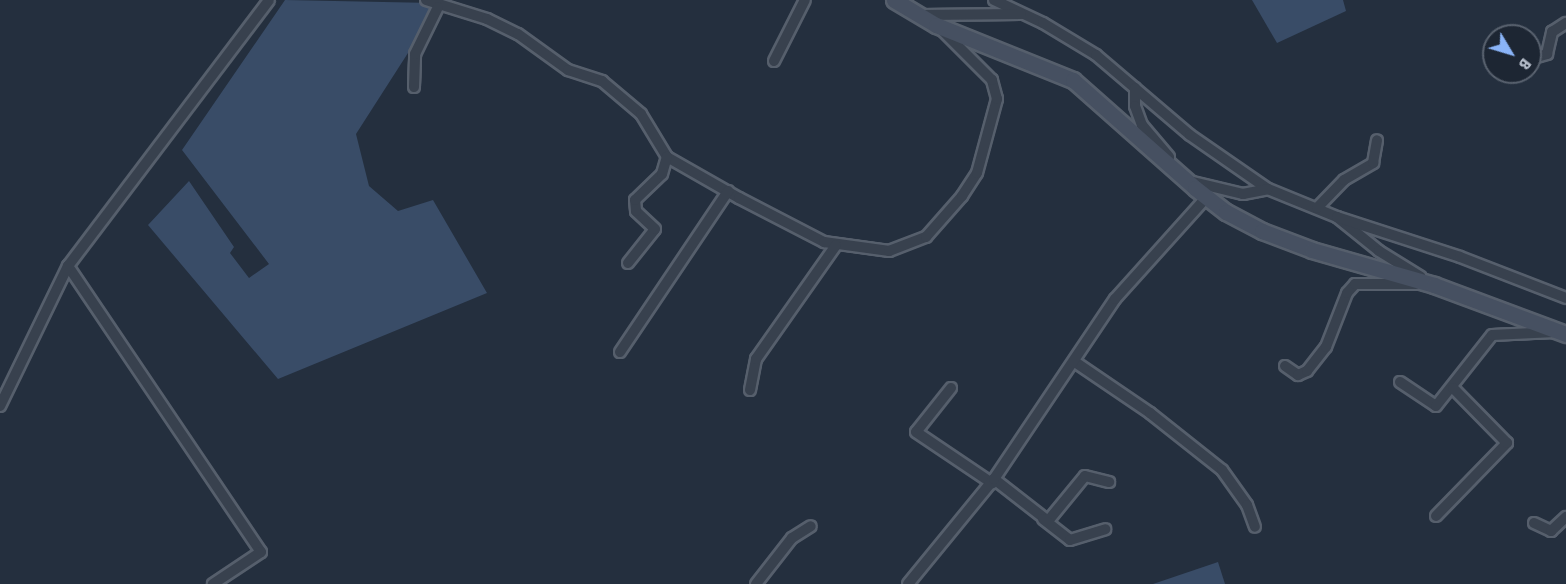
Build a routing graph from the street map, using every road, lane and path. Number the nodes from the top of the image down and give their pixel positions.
1 (269, 0) edge
2 (426, 0) edge
3 (805, 0) edge
4 (894, 0) edge
5 (994, 0) edge
6 (438, 7) junction
7 (1025, 14) junction
8 (922, 15) junction
9 (1566, 23) edge
10 (936, 25) junction
11 (1542, 55) edge
12 (774, 60) dead end
13 (414, 87) dead end
14 (1135, 88) junction
15 (1377, 140) dead end
16 (667, 157) junction
17 (1181, 175) junction
18 (1268, 189) junction
19 (728, 191) junction
20 (1207, 197) junction
21 (1317, 208) junction
22 (1337, 217) junction
23 (837, 245) junction
24 (628, 263) dead end
25 (68, 266) junction
26 (1434, 285) junction
27 (1566, 298) edge
28 (1563, 333) edge
29 (620, 352) dead end
30 (1075, 362) junction
31 (1285, 366) dead end
32 (1400, 382) dead end
33 (951, 388) dead end
34 (1453, 388) junction
35 (750, 390) dead end
36 (0, 406) edge
37 (993, 481) junction
38 (1109, 482) dead end
39 (1436, 516) dead end
40 (1566, 517) edge
41 (1043, 519) junction
42 (1534, 523) dead end
43 (811, 526) dead end
44 (1256, 527) dead end
45 (1105, 528) dead end
46 (213, 584) edge
47 (756, 584) edge
48 (908, 584) edge

1 - 25 street
2 - 6 street
3 - 12 street
4 - 8 main road
5 - 7 street
6 - 13 street
6 - 16 street
7 - 8 street
7 - 14 street
8 - 10 main road
9 - 11 street
10 - 17 main road
10 - 23 street
14 - 17 street
14 - 18 street
15 - 21 street
16 - 19 street
16 - 24 street
17 - 18 street
17 - 20 main road
18 - 21 street
19 - 23 street
19 - 29 street
20 - 26 main road
20 - 30 street
21 - 22 street
22 - 26 street
22 - 27 street
23 - 35 street
25 - 36 street
25 - 46 street
26 - 28 main road
26 - 31 street
28 - 34 street
30 - 37 street
30 - 44 street
32 - 34 street
33 - 37 street
34 - 39 street
37 - 41 street
37 - 48 street
38 - 41 street
40 - 42 street
41 - 45 street
43 - 47 street

